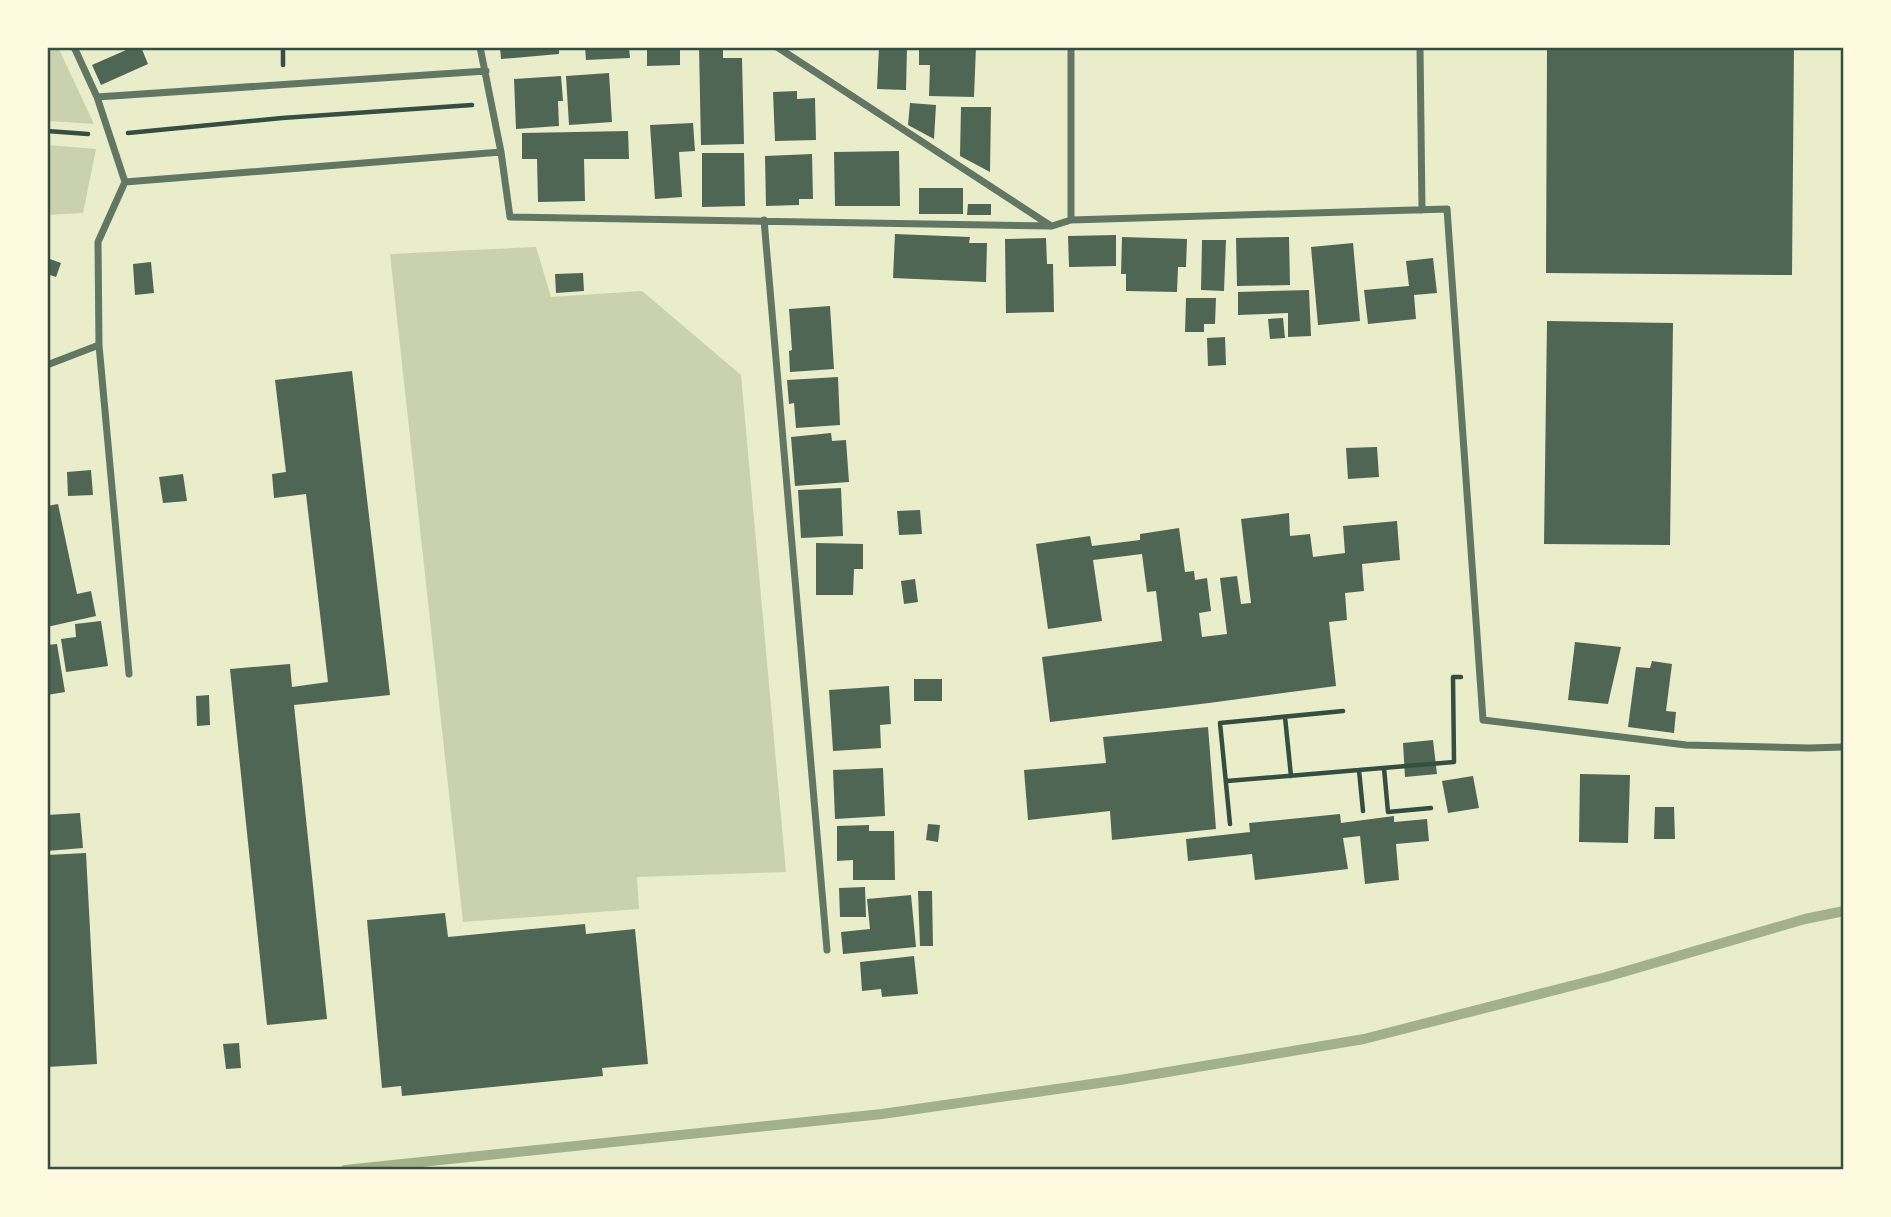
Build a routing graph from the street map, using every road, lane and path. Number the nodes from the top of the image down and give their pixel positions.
1 (74, 47) edge
2 (480, 47) edge
3 (777, 47) edge
4 (1071, 47) edge
5 (1420, 47) edge
6 (486, 71) junction
7 (97, 97) junction
8 (492, 104) junction
9 (47, 131) edge
10 (110, 135) junction
11 (501, 152) junction
12 (125, 182) junction
13 (1422, 209) junction
14 (764, 220) junction
15 (1071, 220) junction
16 (1052, 226) junction
17 (99, 345) junction
18 (47, 365) edge
19 (129, 674) dead end
20 (1480, 677) junction
21 (1343, 711) dead end
22 (1285, 717) junction
23 (1844, 747) edge
24 (1384, 768) junction
25 (1359, 770) junction
26 (1291, 776) junction
27 (1227, 781) junction
28 (1431, 808) dead end
29 (1363, 811) dead end
30 (1230, 824) dead end
31 (827, 950) dead end

1 - 7 street
2 - 6 street
3 - 16 street
4 - 15 street
5 - 13 street
6 - 7 street
6 - 8 street
7 - 10 street
8 - 10 path
8 - 11 street
9 - 10 path
10 - 12 street
11 - 12 street
11 - 14 street
12 - 17 street
13 - 15 street
13 - 20 street
14 - 16 street
14 - 31 street
15 - 16 street
17 - 18 street
17 - 19 street
20 - 23 street
20 - 24 path
21 - 22 path
22 - 26 path
22 - 27 path
24 - 25 path
24 - 28 path
25 - 26 path
25 - 29 path
26 - 27 path
27 - 30 path

